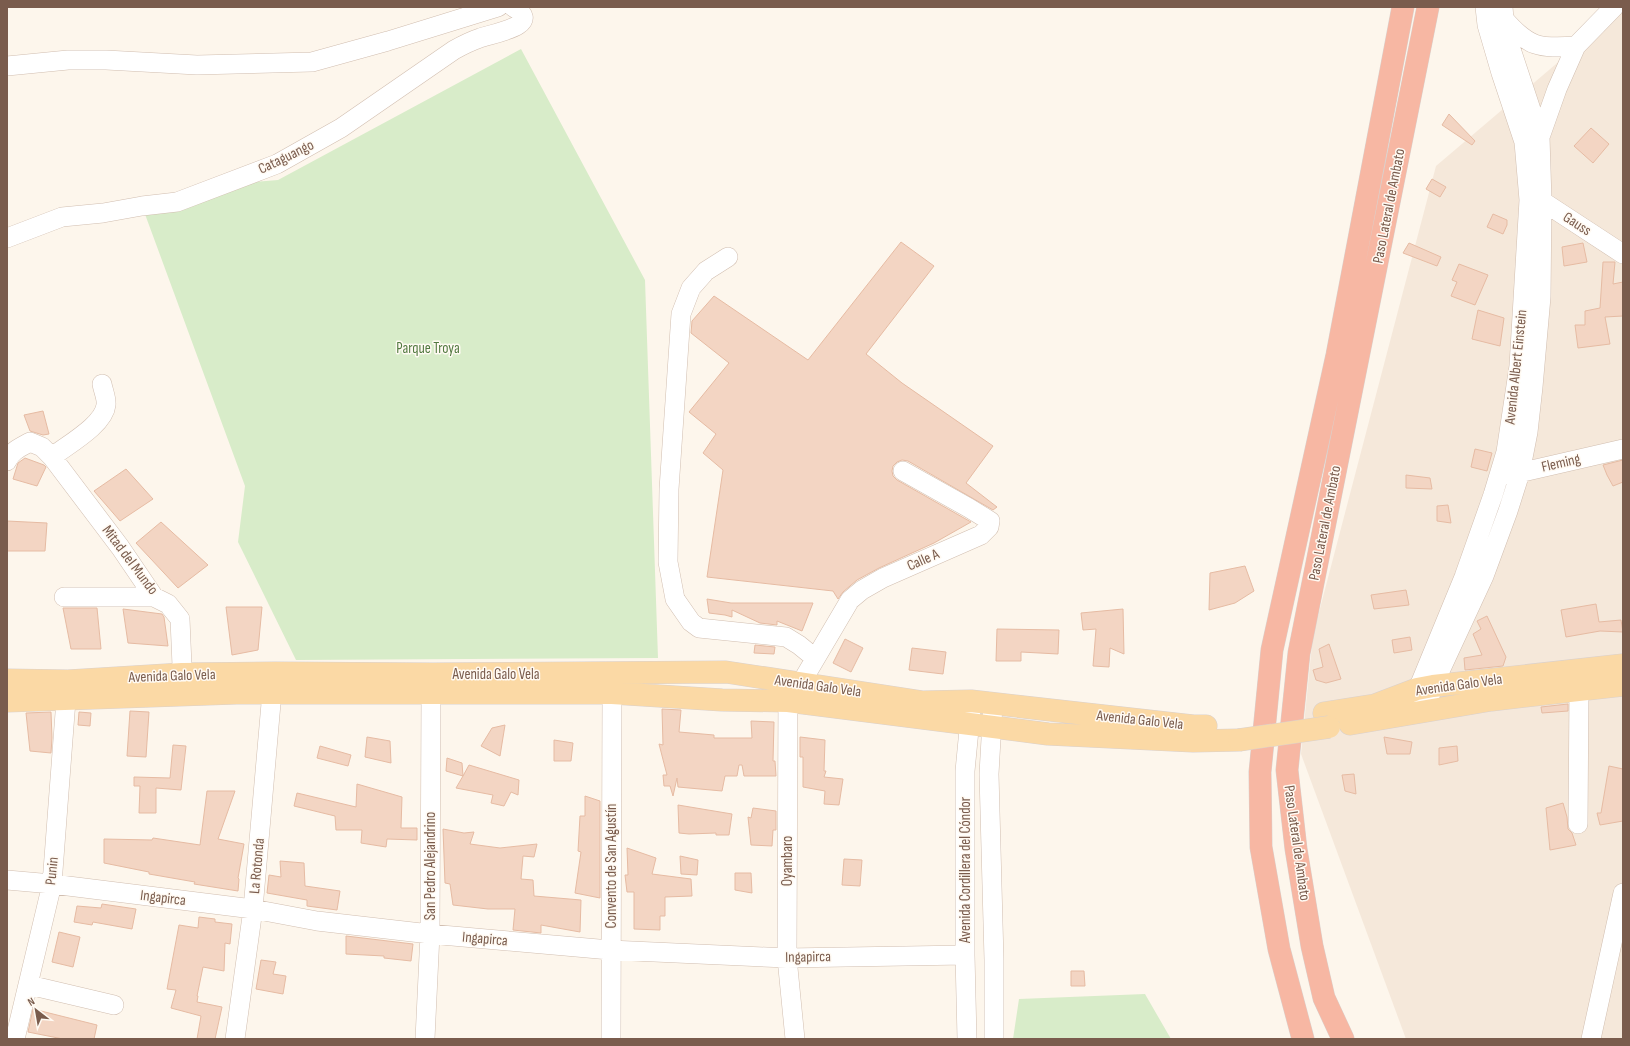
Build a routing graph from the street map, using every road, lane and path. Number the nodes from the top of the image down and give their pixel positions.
1 (498, 7) edge
2 (513, 7) edge
3 (1403, 7) edge
4 (1428, 7) edge
5 (1485, 7) edge
6 (1614, 7) edge
7 (1503, 13) edge
8 (1576, 46) junction
9 (7, 66) edge
10 (1532, 139) junction
11 (1535, 201) junction
12 (7, 238) edge
13 (1623, 254) edge
14 (728, 257) dead end
15 (102, 384) dead end
16 (1623, 448) edge
17 (52, 457) junction
18 (7, 461) edge
19 (903, 471) dead end
20 (1520, 473) junction
21 (1498, 477) junction
22 (154, 597) junction
23 (64, 598) dead end
24 (815, 658) junction
25 (1623, 665) edge
26 (7, 680) edge
27 (183, 684) junction
28 (1623, 685) edge
29 (1425, 688) junction
30 (792, 689) junction
31 (1579, 689) junction
32 (272, 692) junction
33 (612, 693) junction
34 (431, 694) junction
35 (66, 700) junction
36 (7, 701) edge
37 (971, 701) junction
38 (993, 704) junction
39 (1416, 713) junction
40 (1327, 720) junction
41 (969, 725) junction
42 (992, 728) junction
43 (1238, 732) junction
44 (1578, 824) dead end
45 (7, 880) edge
46 (52, 884) junction
47 (1623, 893) edge
48 (253, 909) junction
49 (430, 934) junction
50 (610, 950) junction
51 (965, 954) junction
52 (787, 958) junction
53 (29, 985) junction
54 (114, 1005) dead end
55 (15, 1039) edge
56 (235, 1039) edge
57 (425, 1039) edge
58 (611, 1039) edge
59 (795, 1039) edge
60 (967, 1039) edge
61 (994, 1039) edge
62 (1303, 1039) edge
63 (1343, 1039) edge
64 (1591, 1039) edge

1 - 9 street
2 - 12 street, Cataguango
3 - 62 highway, Paso Lateral de Ambato
4 - 63 highway, Paso Lateral de Ambato
5 - 10 street, Avenida Albert Einstein
6 - 8 street
7 - 8 street
7 - 10 street, Avenida Albert Einstein
8 - 10 street
10 - 11 street, Avenida Albert Einstein
11 - 13 street, Gauss
11 - 20 street, Avenida Albert Einstein
11 - 21 street, Avenida Albert Einstein
14 - 24 street
15 - 17 street
16 - 20 street, Fleming
17 - 18 street, Mitad del Mundo
17 - 22 street, Mitad del Mundo
19 - 24 street, Calle A
20 - 21 street, Fleming
20 - 29 street, Avenida Albert Einstein
21 - 29 street, Avenida Albert Einstein
22 - 23 street
22 - 27 street, Mitad del Mundo
24 - 30 street, Calle A
25 - 29 main road, Avenida Galo Vela
26 - 27 main road, Avenida Galo Vela
27 - 30 main road, Avenida Galo Vela
27 - 32 main road, Avenida Galo Vela
27 - 35 main road, Avenida Galo Vela
28 - 31 main road, Avenida Galo Vela
29 - 39 street, Avenida Albert Einstein
29 - 40 main road, Avenida Galo Vela
30 - 33 main road, Avenida Galo Vela
30 - 37 main road, Avenida Galo Vela
30 - 41 main road, Avenida Galo Vela
30 - 52 street, Oyambaro
31 - 39 main road, Avenida Galo Vela
31 - 44 street
32 - 34 main road, Avenida Galo Vela
32 - 48 street, La Rotonda
33 - 34 main road, Avenida Galo Vela
33 - 50 street, Convento de San Agustín
34 - 49 street, San Pedro Alejandrino
35 - 36 main road, Avenida Galo Vela
35 - 46 street, Punin
37 - 38 main road, Avenida Galo Vela
37 - 41 street, Avenida Cordillera del Cóndor
38 - 42 street, Avenida Cordillera del Cóndor
38 - 43 main road, Avenida Galo Vela
39 - 40 main road, Avenida Galo Vela
40 - 43 main road, Avenida Galo Vela
41 - 42 main road, Avenida Galo Vela
41 - 51 street, Avenida Cordillera del Cóndor
42 - 43 main road, Avenida Galo Vela
42 - 61 street, Avenida Cordillera del Cóndor
45 - 46 street, Ingapirca
46 - 48 street, Ingapirca
46 - 53 street, Punin
47 - 64 street
48 - 49 street, Ingapirca
48 - 56 street, La Rotonda
49 - 50 street, Ingapirca
49 - 57 street, San Pedro Alejandrino
50 - 52 street, Ingapirca
50 - 58 street, Convento de San Agustín
51 - 52 street, Ingapirca
51 - 60 street, Avenida Cordillera del Cóndor
52 - 59 street, Oyambaro
53 - 54 street
53 - 55 street, Punin

